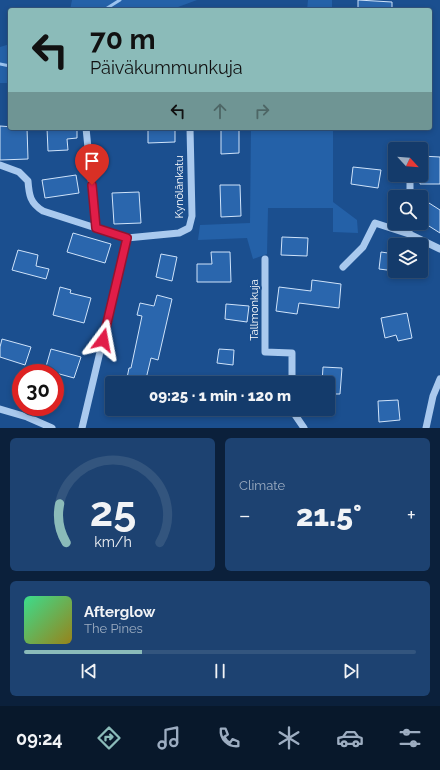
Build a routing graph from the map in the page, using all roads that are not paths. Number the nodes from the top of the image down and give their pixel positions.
1 (86, 130) edge
2 (190, 130) edge
3 (0, 165) edge
4 (96, 228) junction
5 (409, 230) edge
6 (409, 234) junction
7 (127, 238) junction
8 (440, 249) edge
9 (265, 259) dead end
10 (342, 267) dead end
11 (292, 376) edge
12 (440, 379) edge
13 (0, 409) edge
14 (296, 416) edge
15 (52, 428) edge
16 (82, 428) edge
17 (304, 428) edge
18 (426, 428) edge

1 - 4 street
2 - 7 street, Kynölänkatu
3 - 4 street
4 - 7 street
5 - 6 street
6 - 8 street
6 - 10 street
7 - 16 street
9 - 11 street, Tallmonkuja
12 - 18 street
13 - 15 street
14 - 17 street

